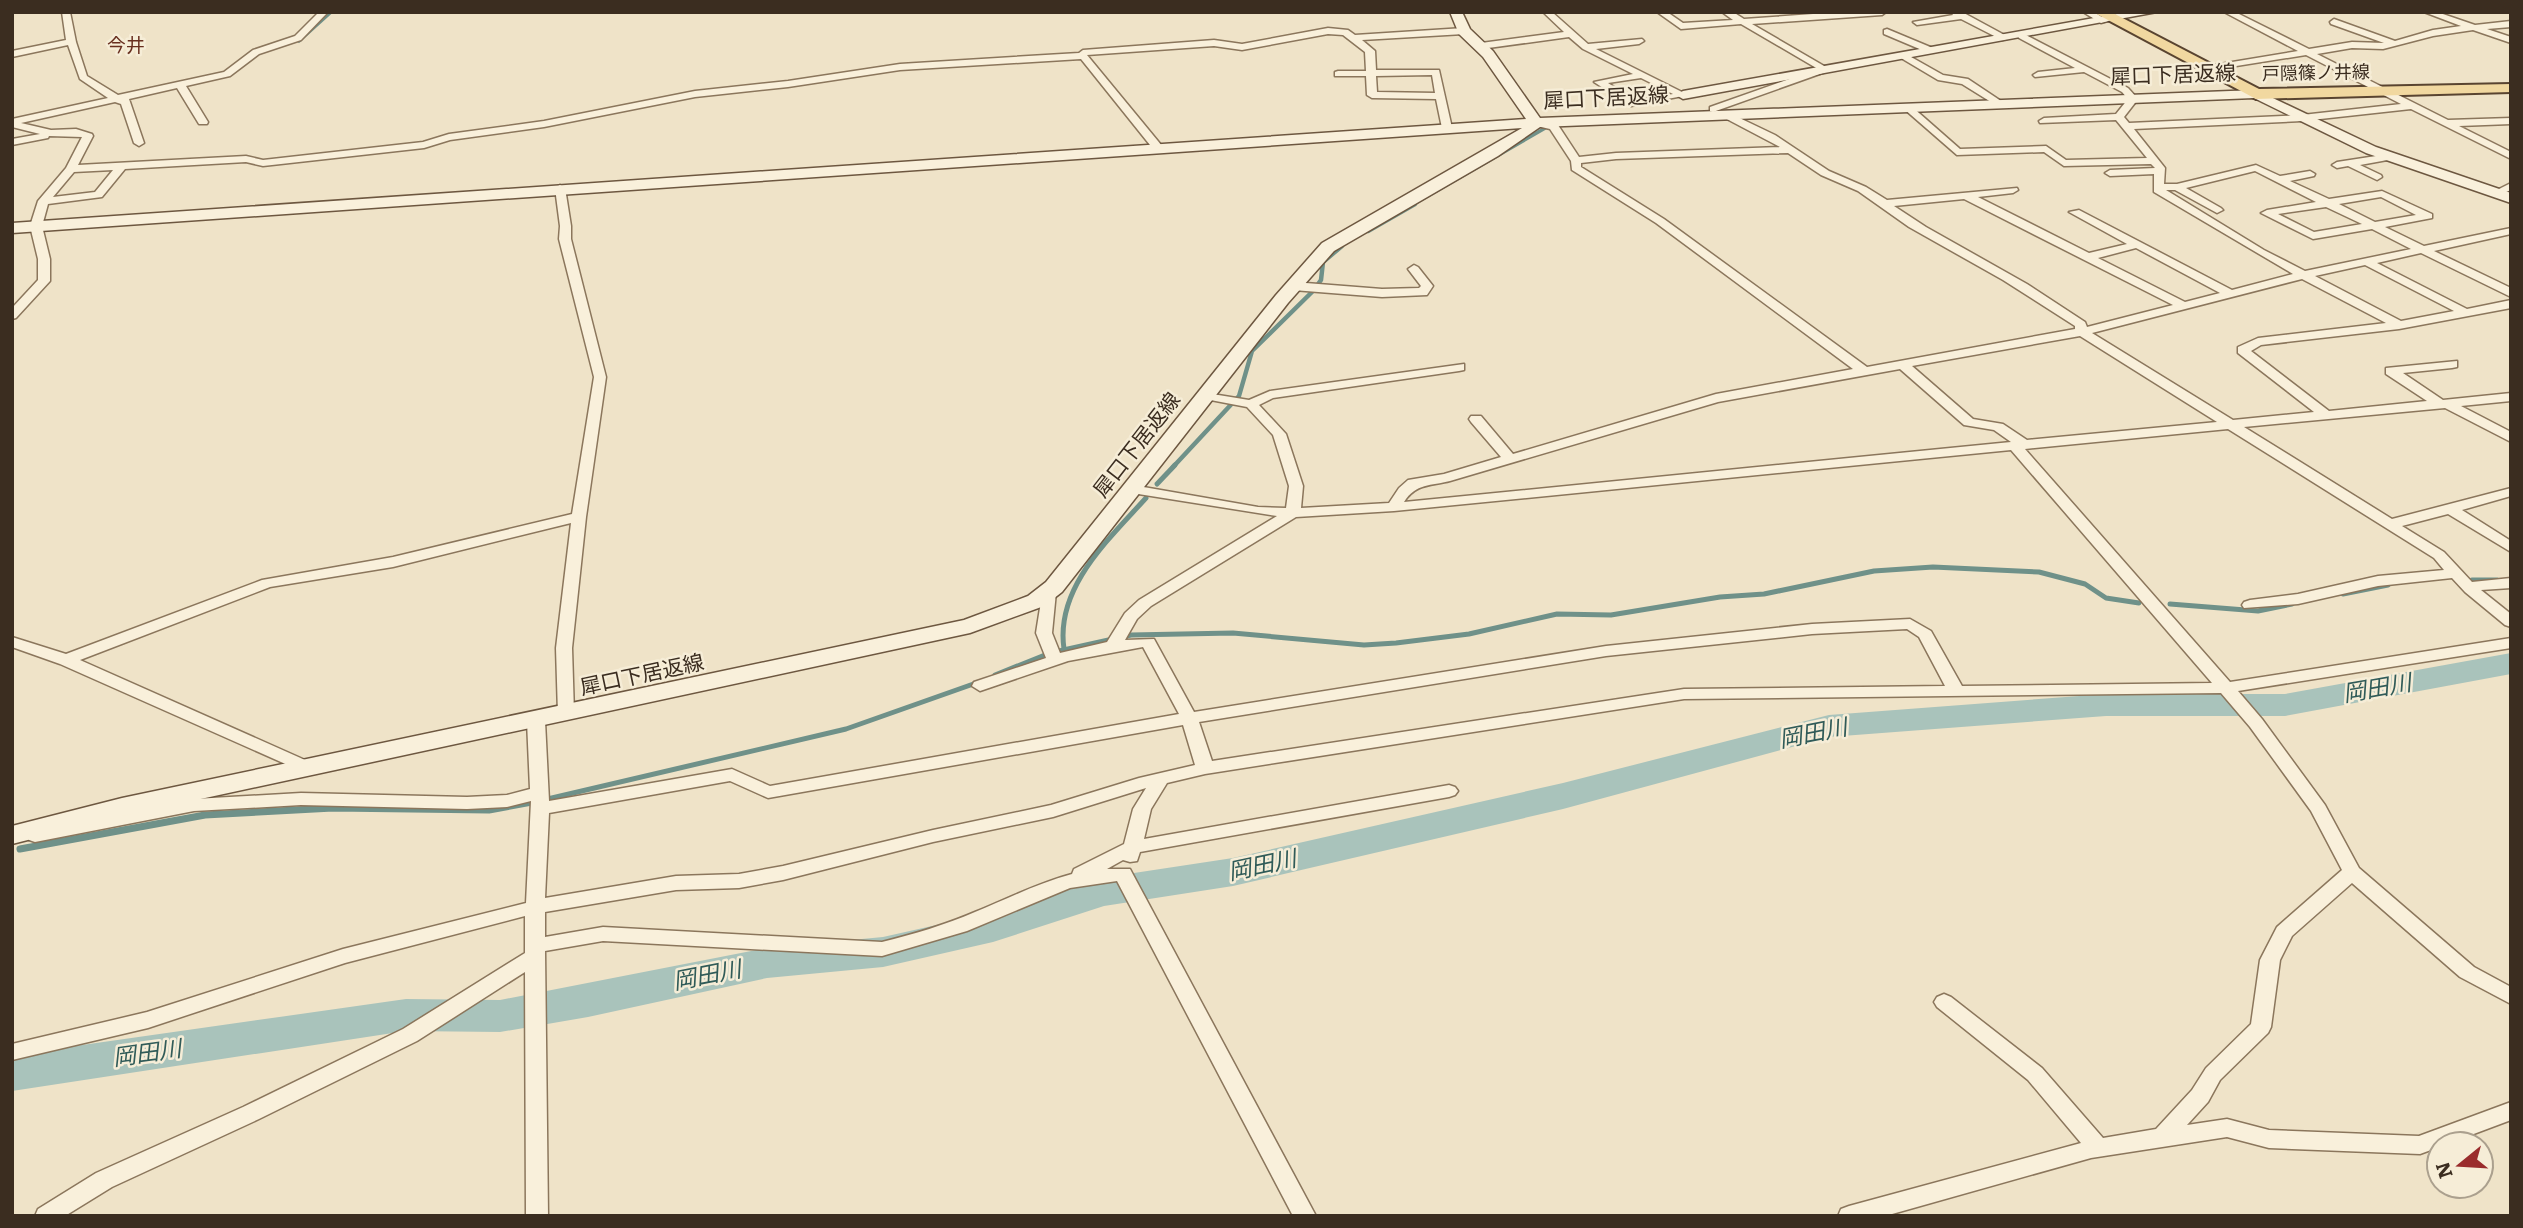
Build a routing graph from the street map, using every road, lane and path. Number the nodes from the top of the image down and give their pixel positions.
1 (66, 12) edge
2 (324, 12) edge
3 (1455, 12) edge
4 (1546, 12) edge
5 (1661, 12) edge
6 (1726, 12) edge
7 (1792, 12) edge
8 (1882, 12) edge
9 (2087, 12) edge
10 (2151, 12) edge
11 (2228, 12) edge
12 (2428, 12) edge
13 (1857, 14) edge
14 (1959, 14) edge
15 (2110, 17) edge
16 (1806, 19) junction
17 (1917, 22) dead end
18 (2334, 22) dead end
19 (1746, 23) junction
20 (2511, 24) edge
21 (2475, 28) junction
22 (1464, 30) junction
23 (1887, 32) dead end
24 (1571, 34) junction
25 (2022, 36) junction
26 (1355, 38) junction
27 (2005, 38) junction
28 (2511, 40) edge
29 (1639, 41) dead end
30 (71, 42) junction
31 (2395, 44) junction
32 (1481, 46) junction
33 (1586, 47) junction
34 (1932, 51) junction
35 (2312, 52) junction
36 (1083, 53) dead end
37 (12, 54) edge
38 (1904, 56) junction
39 (2087, 69) junction
40 (2208, 69) junction
41 (1826, 70) junction
42 (1338, 74) dead end
43 (1372, 74) junction
44 (1643, 75) junction
45 (2038, 75) dead end
46 (181, 86) junction
47 (2511, 88) edge
48 (2383, 91) junction
49 (2256, 94) junction
50 (1683, 95) junction
51 (1439, 96) junction
52 (2133, 99) junction
53 (122, 100) junction
54 (2001, 104) junction
55 (2410, 106) junction
56 (1908, 108) junction
57 (1720, 112) junction
58 (2119, 117) junction
59 (2302, 118) junction
60 (2044, 121) dead end
61 (2511, 121) edge
62 (203, 122) dead end
63 (12, 123) edge
64 (1536, 123) junction
65 (2446, 123) junction
66 (2129, 126) junction
67 (1447, 128) junction
68 (58, 133) junction
69 (12, 142) edge
70 (139, 143) dead end
71 (1158, 148) junction
72 (1793, 150) junction
73 (2511, 156) edge
74 (2389, 157) junction
75 (1576, 161) junction
76 (122, 166) junction
77 (2158, 166) junction
78 (71, 169) junction
79 (2110, 173) dead end
80 (2310, 174) dead end
81 (2377, 177) dead end
82 (2280, 179) junction
83 (2159, 187) junction
84 (2177, 187) junction
85 (560, 188) junction
86 (2013, 190) dead end
87 (2506, 192) edge
88 (1965, 195) junction
89 (43, 201) junction
90 (2323, 201) junction
91 (1885, 204) junction
92 (2217, 210) dead end
93 (2075, 212) dead end
94 (36, 226) junction
95 (2374, 227) junction
96 (12, 228) edge
97 (2511, 231) edge
98 (2139, 244) junction
99 (2424, 251) junction
100 (2089, 257) junction
101 (2369, 263) junction
102 (1414, 269) dead end
103 (2303, 275) junction
104 (1293, 286) junction
105 (2511, 293) edge
106 (2233, 295) junction
107 (2180, 304) junction
108 (2511, 304) edge
109 (2463, 312) junction
110 (12, 315) edge
111 (2399, 325) junction
112 (2082, 332) junction
113 (2452, 363) dead end
114 (1903, 365) junction
115 (1459, 367) dead end
116 (1864, 371) junction
117 (1205, 395) junction
118 (2511, 397) edge
119 (1251, 404) junction
120 (2444, 404) junction
121 (2326, 415) junction
122 (1476, 419) dead end
123 (2234, 424) junction
124 (2511, 438) edge
125 (2019, 445) junction
126 (1509, 458) junction
127 (1132, 489) junction
128 (2511, 492) edge
129 (1394, 507) junction
130 (2452, 510) junction
131 (1293, 513) junction
132 (579, 517) junction
133 (2392, 524) junction
134 (2511, 548) edge
135 (2457, 573) junction
136 (2511, 583) edge
137 (2468, 587) junction
138 (1048, 592) junction
139 (2250, 605) dead end
140 (2511, 622) edge
141 (1117, 638) junction
142 (12, 642) edge
143 (2511, 643) edge
144 (1052, 653) junction
145 (66, 660) junction
146 (980, 686) dead end
147 (1956, 690) junction
148 (2229, 691) junction
149 (566, 714) junction
150 (1189, 718) junction
151 (536, 721) junction
152 (307, 768) junction
153 (1205, 768) junction
154 (1161, 778) junction
155 (1449, 791) dead end
156 (540, 801) junction
157 (12, 837) edge
158 (1133, 847) junction
159 (2352, 872) junction
160 (1123, 874) junction
161 (1071, 880) junction
162 (535, 907) junction
163 (537, 950) junction
164 (2511, 996) edge
165 (1944, 1002) dead end
166 (12, 1052) edge
167 (2511, 1111) edge
168 (2162, 1137) junction
169 (2098, 1148) junction
170 (46, 1216) edge
171 (537, 1216) edge
172 (1305, 1216) edge
173 (1849, 1216) edge

1 - 30 street
2 - 46 street
3 - 22 main road
4 - 24 street
5 - 19 street
6 - 19 street
7 - 16 street
8 - 13 street
9 - 15 street
10 - 15 main road
11 - 35 street
12 - 21 street
13 - 16 street
14 - 17 street
14 - 27 street
15 - 25 main road
15 - 40 main road, 戸隠篠ノ井線
16 - 19 street
18 - 31 street
19 - 41 street
20 - 21 street
21 - 28 street
21 - 31 street
22 - 26 street
22 - 32 main road
23 - 34 street
24 - 32 street
24 - 33 street
25 - 27 main road
25 - 39 street
26 - 36 street
26 - 43 street
27 - 34 main road
29 - 33 street
30 - 37 street
30 - 53 street
31 - 35 street
32 - 64 main road
33 - 44 street
34 - 38 main road
35 - 40 street
35 - 48 street
38 - 41 main road
38 - 54 street
39 - 45 street
39 - 52 street
40 - 49 main road, 戸隠篠ノ井線
41 - 50 main road
41 - 57 street
42 - 43 street
43 - 51 street
43 - 51 street
44 - 50 street
44 - 50 street
46 - 53 street
46 - 62 street
47 - 48 main road, 戸隠篠ノ井線
48 - 49 main road, 戸隠篠ノ井線
48 - 55 street
49 - 52 main road, 犀口下居返線
49 - 59 main road
50 - 57 street
51 - 67 street
52 - 54 main road, 犀口下居返線
52 - 58 street
53 - 63 street
53 - 70 street
54 - 56 main road, 犀口下居返線
55 - 59 street
55 - 65 street
56 - 57 main road, 犀口下居返線
56 - 77 street
57 - 64 main road, 犀口下居返線
57 - 72 street
58 - 60 street
58 - 66 street
59 - 66 street
59 - 74 main road
61 - 65 street
63 - 68 street
64 - 67 street
64 - 75 street
64 - 104 main road, 犀口下居返線
65 - 73 street
66 - 77 street
67 - 71 street
68 - 69 street
68 - 78 street
71 - 76 street
71 - 85 street
72 - 75 street
72 - 91 street
74 - 81 street
74 - 87 main road
75 - 116 street
76 - 78 street
76 - 89 street
77 - 79 street
77 - 83 street
78 - 89 street
80 - 82 street
82 - 84 street
82 - 90 street
83 - 84 street
83 - 103 street
84 - 92 street
85 - 94 street
85 - 132 street
86 - 88 street
88 - 91 street
88 - 100 street
89 - 94 street
90 - 95 street
90 - 95 street
90 - 95 street
91 - 112 street
93 - 98 street
94 - 96 street
94 - 110 street
95 - 99 street
97 - 99 street
98 - 100 street
98 - 106 street
99 - 101 street
99 - 105 street
100 - 107 street
101 - 103 street
101 - 109 street
102 - 104 street
103 - 106 street
103 - 111 street
104 - 117 main road, 犀口下居返線
106 - 107 street
107 - 112 street
108 - 109 street
109 - 111 street
111 - 121 street
112 - 114 street
112 - 123 street
113 - 120 street
114 - 116 street
114 - 125 street
115 - 119 street
116 - 126 street
117 - 119 street
117 - 127 main road, 犀口下居返線
118 - 120 street
119 - 131 street
120 - 121 street
120 - 124 street
121 - 123 street
122 - 126 street
123 - 125 street
123 - 133 street
125 - 129 street
125 - 148 street
126 - 129 street
127 - 131 street
127 - 138 main road, 犀口下居返線
128 - 130 street
129 - 131 street
130 - 133 street
130 - 134 street
131 - 141 street
132 - 145 street
132 - 149 street
133 - 135 street
135 - 137 street
135 - 139 street
136 - 137 street
137 - 140 street
138 - 144 street
138 - 149 main road, 犀口下居返線
141 - 144 street
141 - 150 street
142 - 145 street
143 - 148 street
144 - 146 street
145 - 152 street
147 - 148 street
147 - 150 street
147 - 153 street
148 - 159 street
149 - 151 main road, 犀口下居返線
150 - 153 street
150 - 156 street
151 - 152 main road, 犀口下居返線
151 - 156 street
152 - 157 main road, 犀口下居返線
153 - 154 street
154 - 158 street
154 - 162 street
155 - 158 street
156 - 157 street
156 - 162 street
158 - 160 street
158 - 161 street
159 - 164 street
159 - 168 street
160 - 161 street
160 - 172 street
161 - 163 street
162 - 163 street
162 - 166 street
163 - 170 street
163 - 171 street
165 - 169 street
167 - 168 street
168 - 169 street
169 - 173 street

